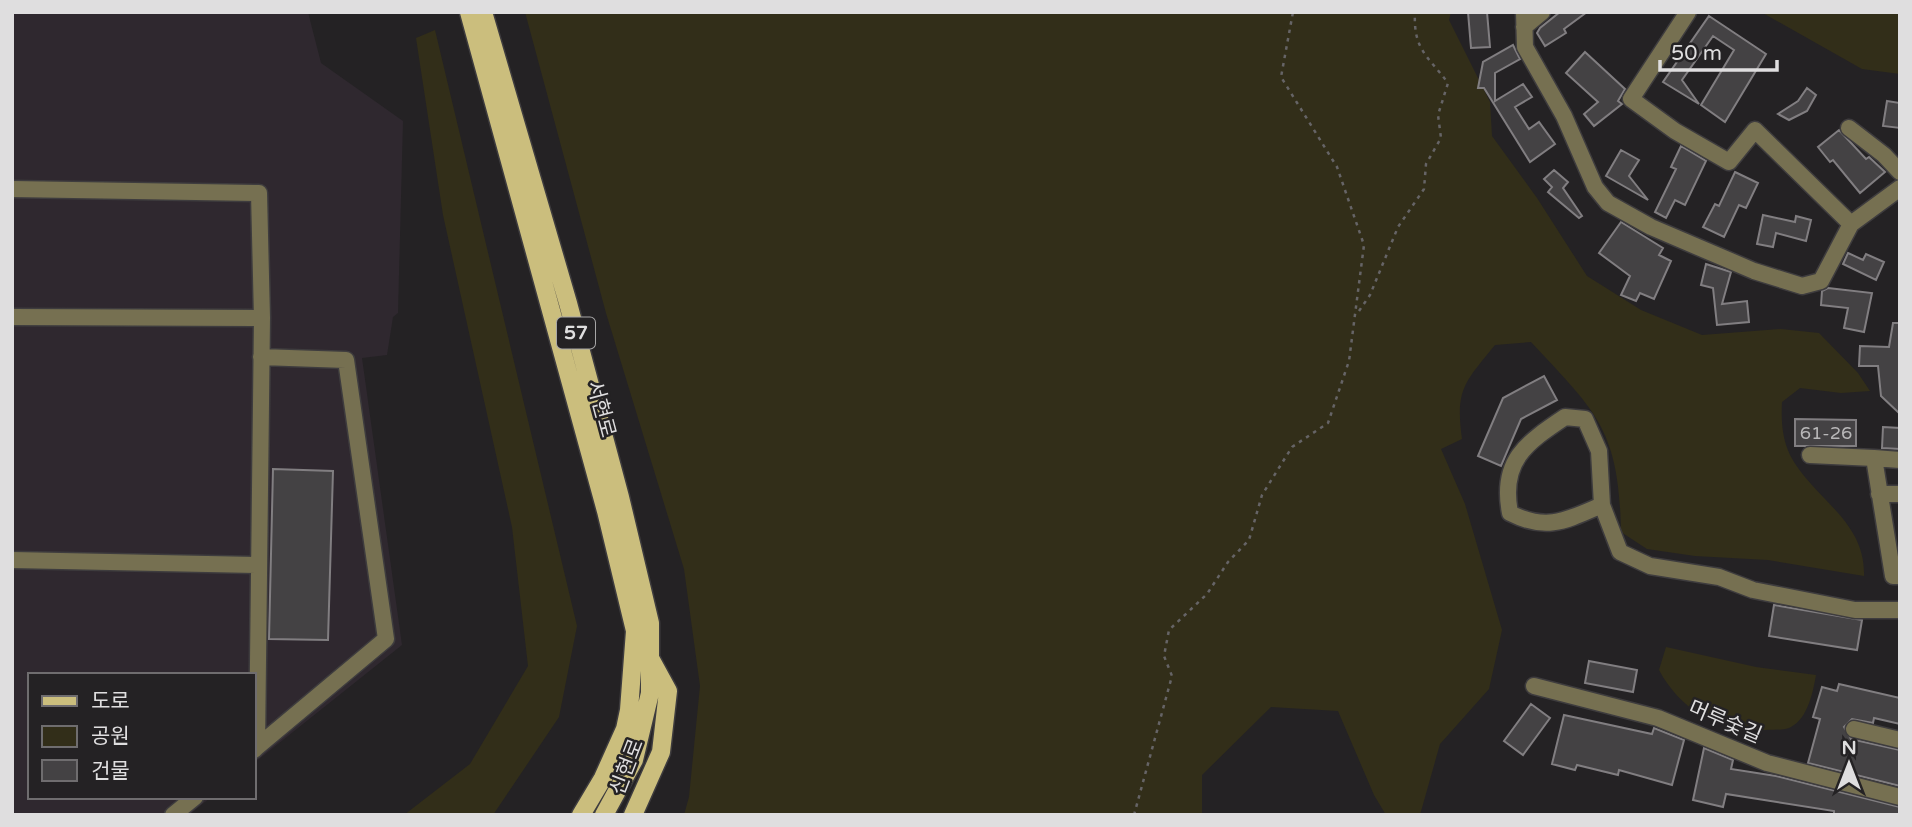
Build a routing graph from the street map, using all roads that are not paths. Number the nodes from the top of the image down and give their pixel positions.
1 (469, 12) edge
2 (484, 12) edge
3 (1542, 12) edge
4 (1688, 12) edge
5 (1524, 20) edge
6 (1849, 128) dead end
7 (1900, 172) edge
8 (1900, 188) edge
9 (12, 189) edge
10 (1851, 224) junction
11 (12, 317) edge
12 (262, 318) junction
13 (261, 357) junction
14 (1810, 455) dead end
15 (1874, 458) junction
16 (1900, 460) edge
17 (1880, 494) junction
18 (1900, 494) edge
19 (1602, 505) junction
20 (1893, 530) edge
21 (12, 560) edge
22 (259, 565) junction
23 (1900, 576) edge
24 (1900, 610) edge
25 (649, 657) junction
26 (1534, 686) dead end
27 (256, 703) edge
28 (1854, 729) dead end
29 (1900, 740) edge
30 (256, 748) edge
31 (1900, 797) edge
32 (193, 799) edge
33 (173, 815) edge
34 (581, 815) edge
35 (604, 815) edge
36 (633, 815) edge

1 - 34 main road, 서현로 / 57
2 - 25 main road, 서현로 / 57
3 - 5 street
4 - 10 street
5 - 10 street
6 - 7 street
8 - 10 street
9 - 12 street
11 - 12 street
12 - 13 street
13 - 22 street
13 - 30 street
14 - 15 street
15 - 16 street
15 - 17 street
17 - 18 street
17 - 20 street
19 - 19 street
19 - 24 street
20 - 23 street
21 - 22 street
22 - 27 street
25 - 35 main road, 서현로 / 57
25 - 36 main road, 신현로
26 - 31 street, 머루숯길
28 - 29 street
32 - 33 street

